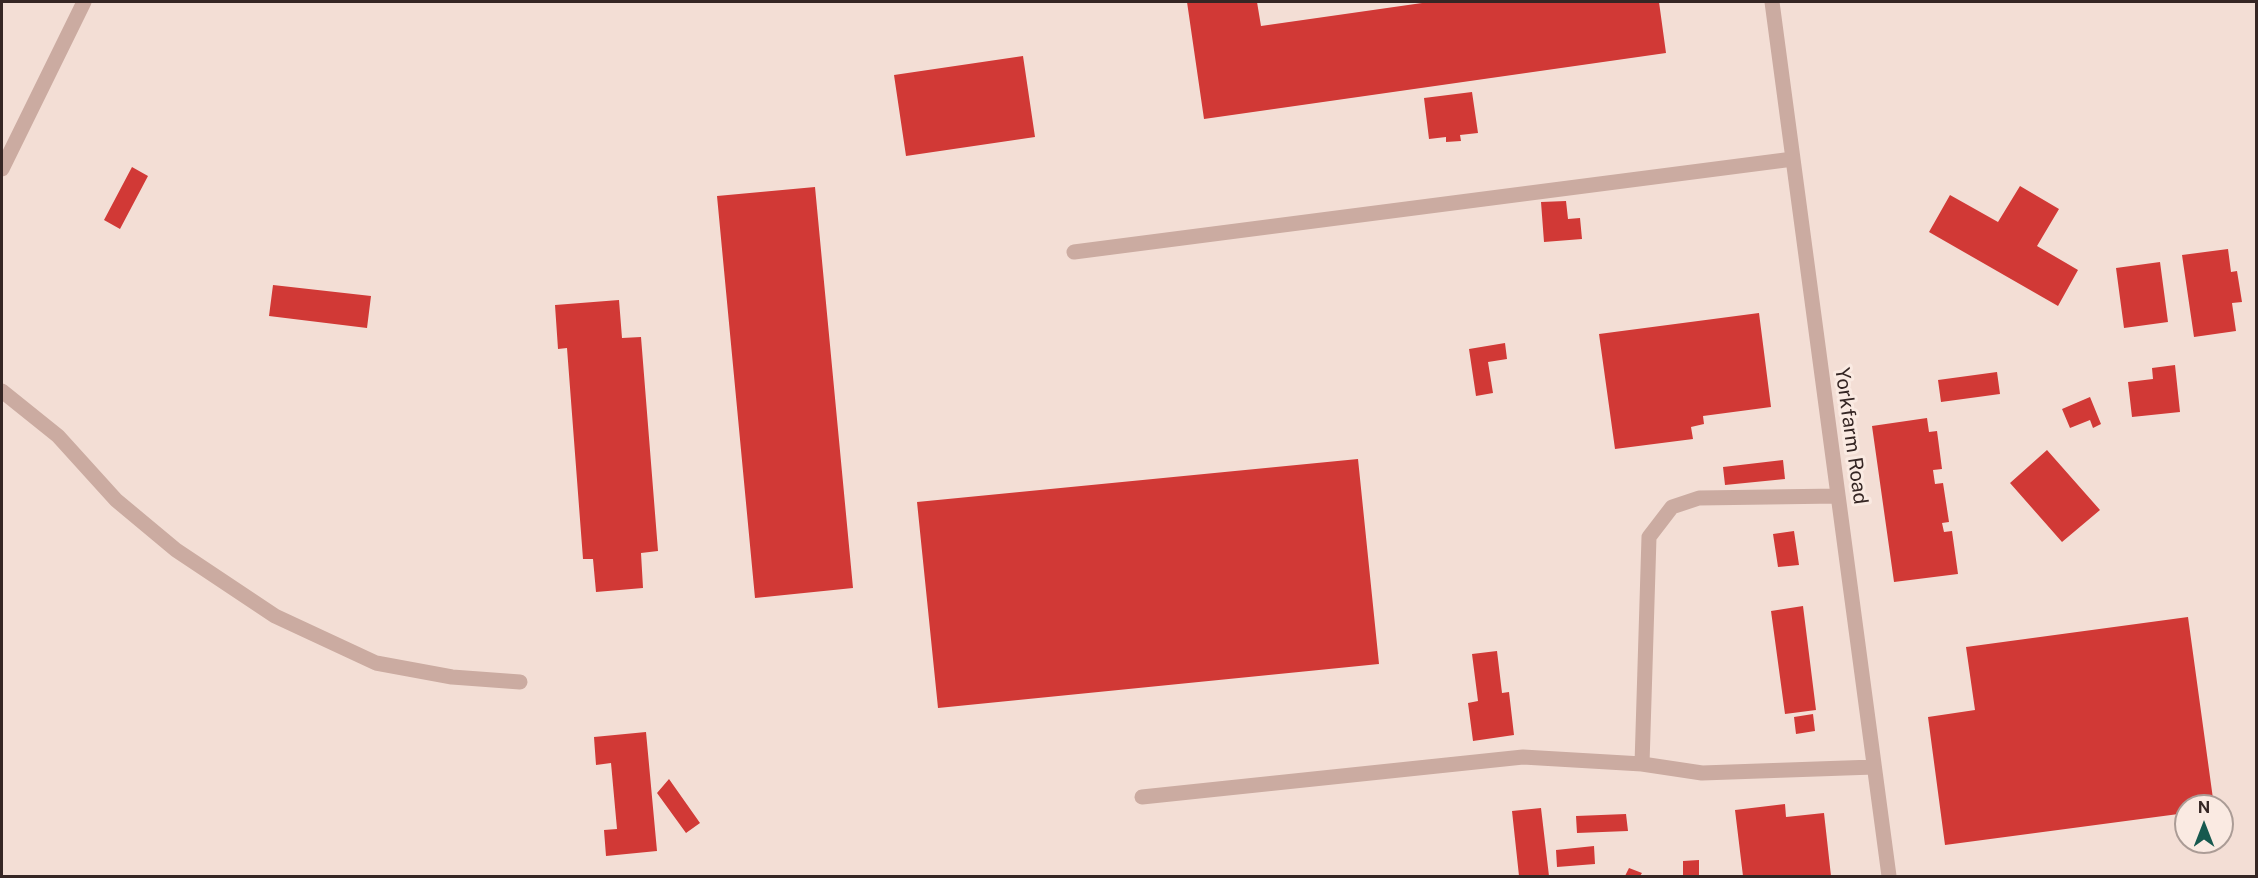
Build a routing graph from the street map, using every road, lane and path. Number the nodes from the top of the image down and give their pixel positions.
1 (84, 2) edge
2 (1772, 2) edge
3 (1793, 159) junction
4 (2, 169) edge
5 (1074, 252) dead end
6 (2, 391) edge
7 (1838, 496) junction
8 (520, 682) dead end
9 (1642, 764) junction
10 (1874, 767) junction
11 (1142, 797) dead end
12 (1889, 876) edge

1 - 4 street
2 - 3 street, Yorkfarm Road
3 - 5 street
3 - 7 street, Yorkfarm Road
6 - 8 street
7 - 9 street
7 - 10 street, Yorkfarm Road
9 - 10 street
9 - 11 street
10 - 12 street, Yorkfarm Road

